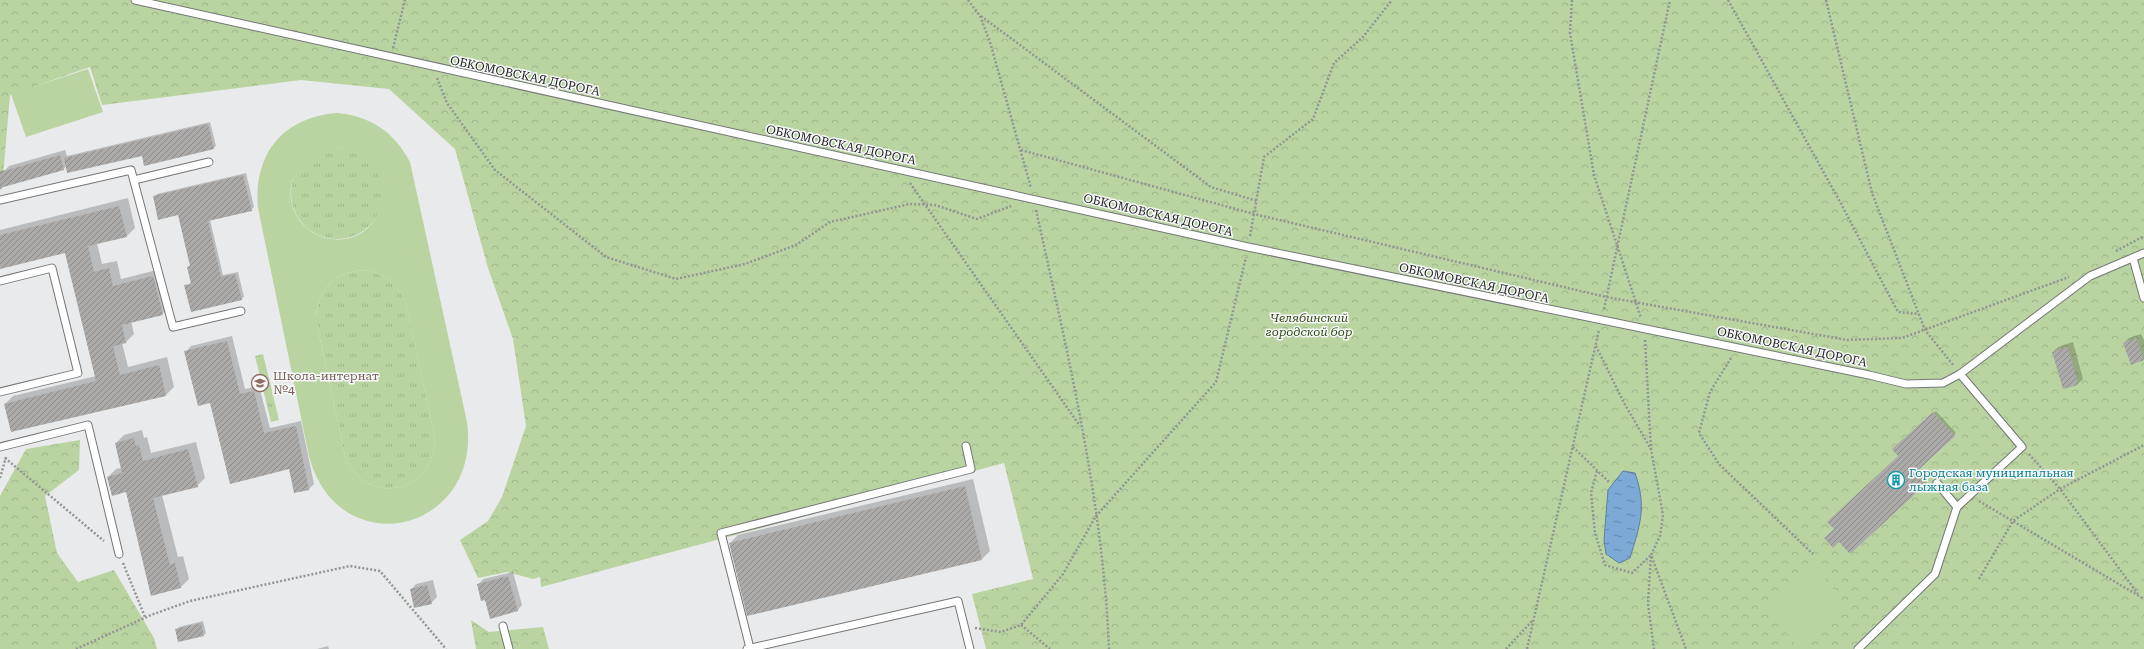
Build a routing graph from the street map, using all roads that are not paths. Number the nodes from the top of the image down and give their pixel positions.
1 (135, 0) edge
2 (209, 162) dead end
3 (134, 180) junction
4 (0, 200) edge
5 (2144, 253) edge
6 (2133, 258) junction
7 (0, 281) edge
8 (2144, 298) edge
9 (241, 311) dead end
10 (1960, 374) junction
11 (0, 392) edge
12 (966, 446) dead end
13 (0, 447) edge
14 (1937, 483) dead end
15 (1957, 507) junction
16 (119, 554) road end
17 (503, 626) dead end
18 (509, 649) edge
19 (749, 649) edge
20 (970, 649) edge
21 (1858, 649) edge

1 - 10 lane, ОБКОМОВСКАЯ ДОРОГА
2 - 3 lane
3 - 4 lane
3 - 9 lane
5 - 6 lane, ОБКОМОВСКАЯ ДОРОГА
6 - 8 lane
6 - 10 lane, ОБКОМОВСКАЯ ДОРОГА
7 - 11 lane
10 - 15 lane
12 - 19 lane
13 - 16 lane
14 - 15 lane
15 - 21 lane
17 - 18 lane
19 - 20 lane

